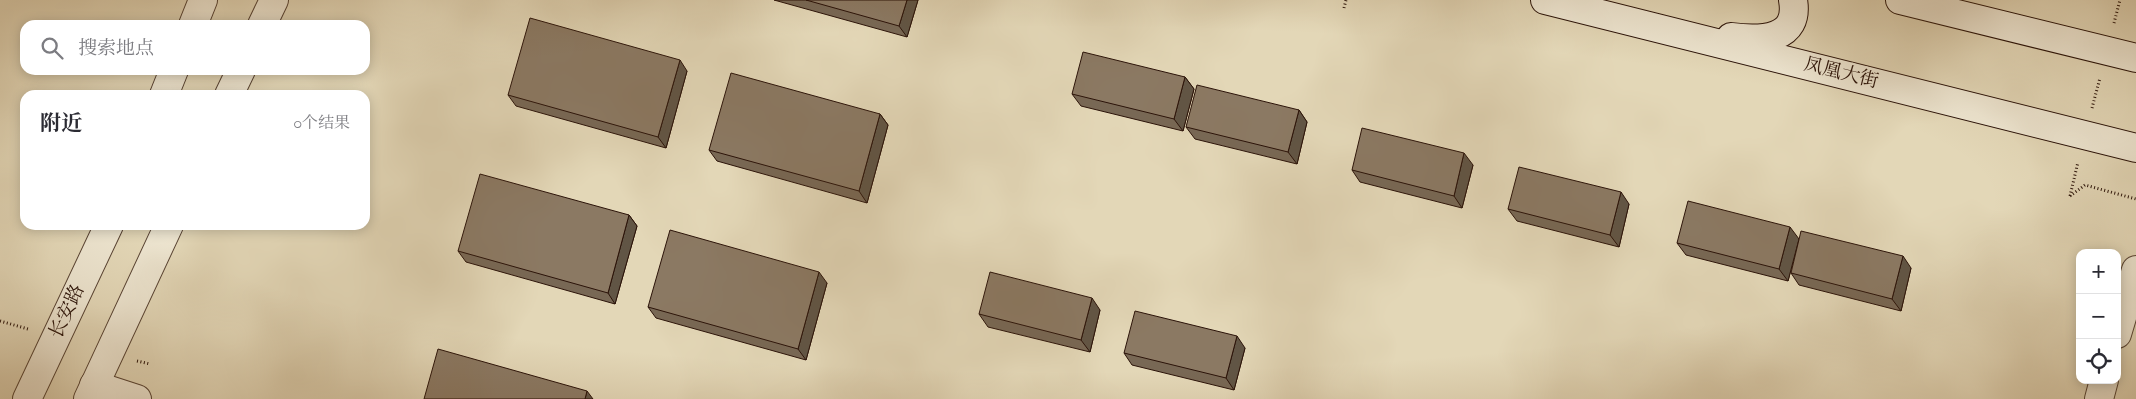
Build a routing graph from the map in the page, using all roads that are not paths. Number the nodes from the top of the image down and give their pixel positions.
1 (203, 0) edge
2 (274, 0) edge
3 (1545, 0) edge
4 (1793, 0) edge
5 (1900, 0) edge
6 (195, 20) edge
7 (264, 20) edge
8 (1656, 28) junction
9 (2136, 58) edge
10 (172, 75) edge
11 (239, 75) edge
12 (166, 90) edge
13 (232, 90) edge
14 (2136, 148) edge
15 (107, 230) edge
16 (167, 230) edge
17 (2136, 270) edge
18 (2121, 321) edge
19 (2103, 384) edge
20 (91, 392) edge
21 (27, 399) edge
22 (137, 399) edge
23 (2098, 399) edge

1 - 6 main road
2 - 7 main road
3 - 8 main road, 凤凰大街
4 - 8 main road
5 - 9 main road
8 - 14 main road, 凤凰大街
10 - 12 main road
11 - 13 main road
15 - 21 main road, 长安路
16 - 20 main road
17 - 18 main road
19 - 23 main road
20 - 22 main road

